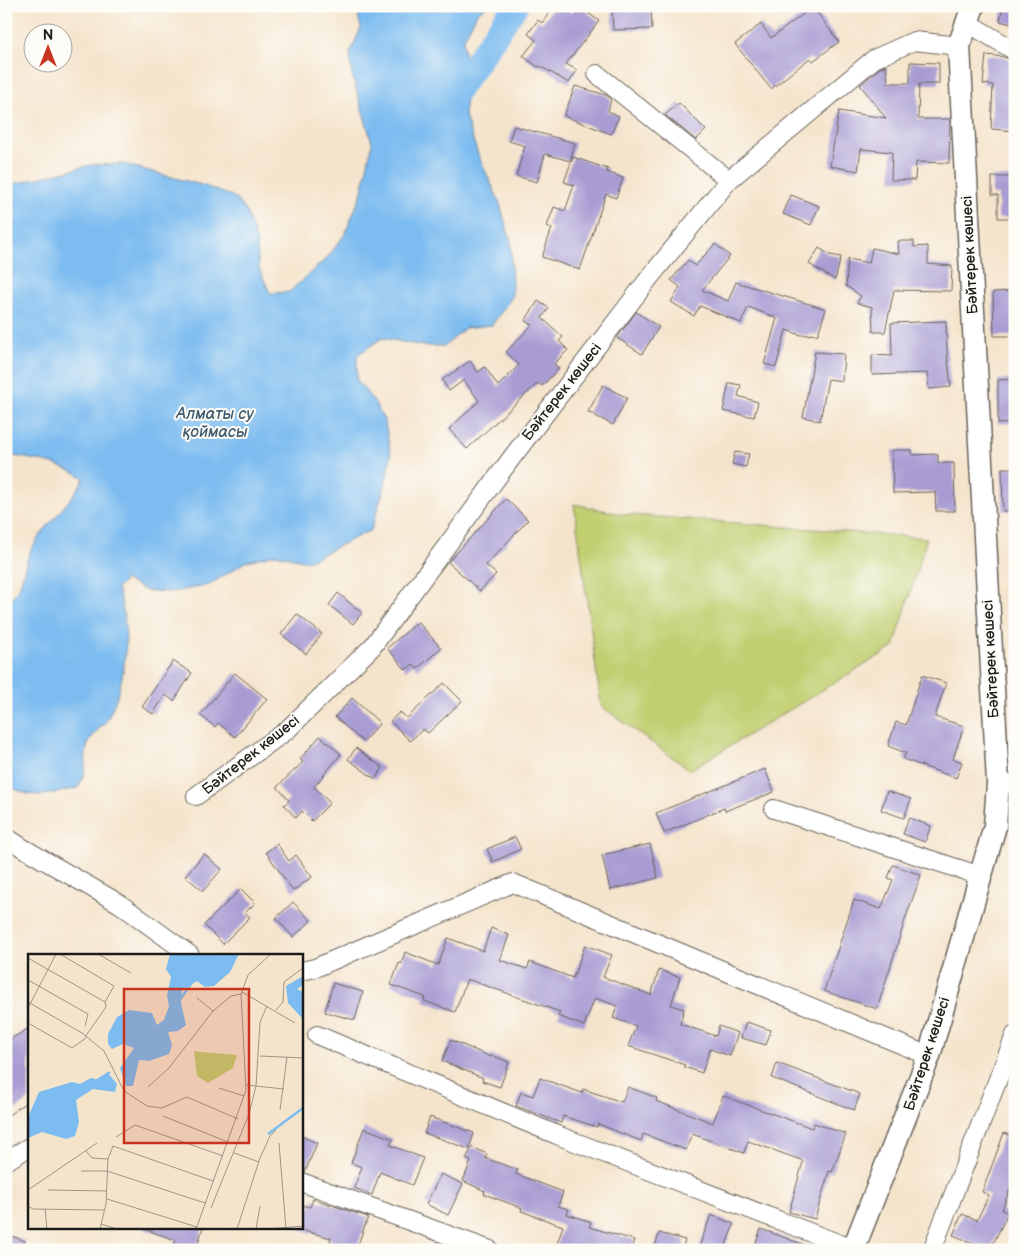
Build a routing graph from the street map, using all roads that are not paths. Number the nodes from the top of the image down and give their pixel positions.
1 (970, 15) edge
2 (959, 46) junction
3 (1015, 51) edge
4 (597, 74) dead end
5 (728, 180) junction
6 (1006, 784) edge
7 (196, 796) dead end
8 (774, 809) dead end
9 (6, 837) edge
10 (981, 876) junction
11 (189, 954) edge
12 (302, 971) edge
13 (317, 1035) dead end
14 (1015, 1035) edge
15 (929, 1056) junction
16 (28, 1148) edge
17 (6, 1161) edge
18 (302, 1182) edge
19 (853, 1249) edge
20 (490, 1250) edge
21 (932, 1250) edge

1 - 2 street, Бәйтерек көшесі
1 - 3 street
2 - 5 street, Бәйтерек көшесі
2 - 6 street, Бәйтерек көшесі
4 - 5 street
5 - 7 street, Бәйтерек көшесі
6 - 10 street, Бәйтерек көшесі
8 - 10 street
9 - 11 street
10 - 15 street, Бәйтерек көшесі
12 - 15 street
13 - 19 street
14 - 21 street
15 - 19 street, Бәйтерек көшесі
16 - 17 street
18 - 20 street

